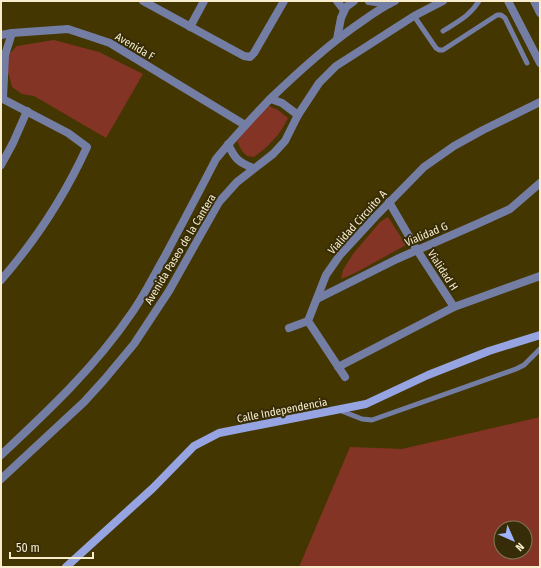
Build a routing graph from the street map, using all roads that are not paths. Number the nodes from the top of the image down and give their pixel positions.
1 (143, 1) edge
2 (204, 1) edge
3 (284, 1) edge
4 (337, 1) edge
5 (354, 1) edge
6 (369, 1) edge
7 (443, 1) edge
8 (479, 1) edge
9 (508, 1) edge
10 (534, 1) edge
11 (392, 2) edge
12 (344, 10) junction
13 (540, 13) edge
14 (414, 16) junction
15 (190, 27) junction
16 (443, 31) dead end
17 (12, 33) junction
18 (1, 35) edge
19 (337, 39) junction
20 (3, 56) edge
21 (539, 57) edge
22 (527, 62) dead end
23 (2, 98) edge
24 (271, 99) junction
25 (540, 103) edge
26 (27, 111) junction
27 (298, 115) junction
28 (245, 125) junction
29 (228, 144) junction
30 (1, 165) edge
31 (253, 168) junction
32 (540, 183) edge
33 (390, 202) junction
34 (417, 250) junction
35 (540, 276) edge
36 (1, 280) edge
37 (317, 299) junction
38 (454, 307) junction
39 (308, 321) junction
40 (289, 328) dead end
41 (540, 335) edge
42 (540, 349) edge
43 (338, 367) junction
44 (345, 377) dead end
45 (338, 410) junction
46 (1, 455) edge
47 (1, 479) edge
48 (66, 567) edge

1 - 15 street
2 - 15 street
3 - 15 street
4 - 12 street
5 - 12 street
6 - 11 street
7 - 14 street, Avenida Paseo de la Cantera
8 - 16 lane
9 - 21 street
10 - 13 street
11 - 19 street, Avenida Paseo de la Cantera
12 - 19 street
14 - 22 lane
14 - 27 street, Avenida Paseo de la Cantera
17 - 18 street, Avenida F
17 - 20 street
17 - 28 street, Avenida F
19 - 24 street, Avenida Paseo de la Cantera
20 - 23 street
23 - 26 street
24 - 27 street
24 - 28 street, Avenida Paseo de la Cantera
25 - 33 street, Vialidad Circuito A
26 - 30 street
26 - 36 street
27 - 31 street, Avenida Paseo de la Cantera
28 - 29 street, Avenida Paseo de la Cantera
29 - 31 street
29 - 46 street, Avenida Paseo de la Cantera
31 - 47 street, Avenida Paseo de la Cantera
32 - 34 street, Vialidad G
33 - 34 street, Vialidad H
33 - 37 street, Vialidad Circuito A
34 - 37 street, Vialidad G
34 - 38 street, Vialidad H
35 - 38 street
37 - 39 street, Vialidad Circuito A
38 - 43 street
39 - 40 street
39 - 43 street
41 - 45 street, Calle Independencia
42 - 45 lane
43 - 44 street
45 - 48 street, Calle Independencia

